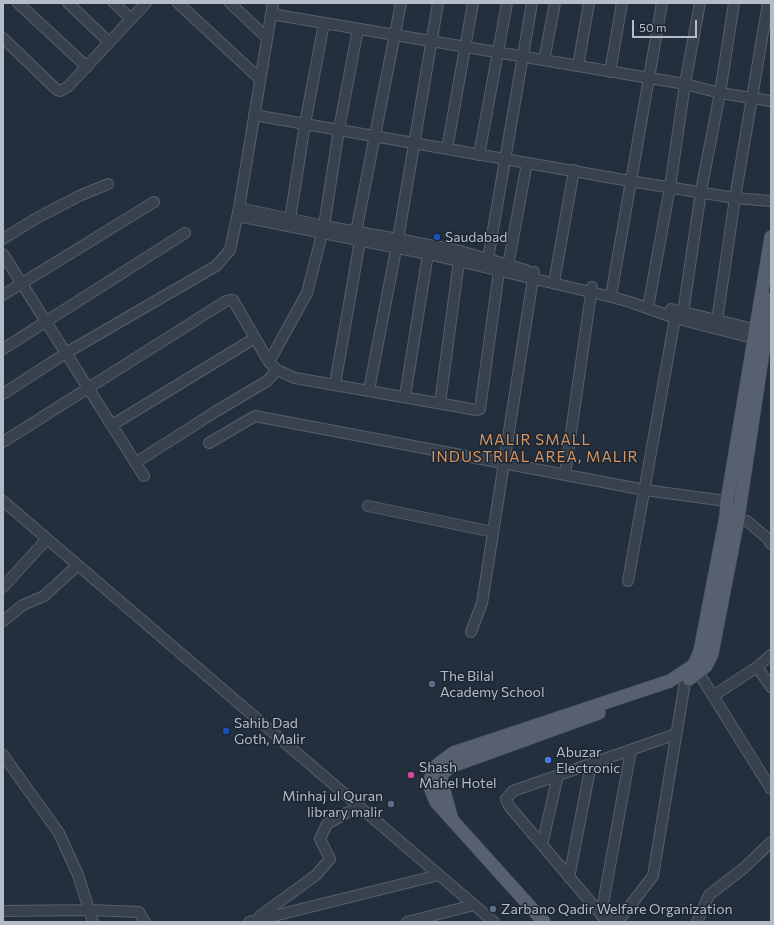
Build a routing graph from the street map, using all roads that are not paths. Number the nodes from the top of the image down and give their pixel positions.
1 (18, 3) edge
2 (68, 3) edge
3 (114, 3) edge
4 (146, 3) edge
5 (178, 3) edge
6 (230, 3) edge
7 (273, 3) edge
8 (401, 3) edge
9 (438, 3) edge
10 (473, 3) edge
11 (507, 3) edge
12 (532, 3) edge
13 (555, 3) edge
14 (589, 3) edge
15 (622, 3) edge
16 (662, 3) edge
17 (700, 3) edge
18 (734, 3) edge
19 (768, 3) edge
20 (271, 14) junction
21 (131, 19) junction
22 (324, 23) junction
23 (358, 29) junction
24 (394, 35) junction
25 (3, 38) edge
26 (267, 38) junction
27 (431, 41) junction
28 (109, 42) junction
29 (464, 47) junction
30 (498, 52) junction
31 (522, 56) junction
32 (544, 60) junction
33 (578, 66) junction
34 (87, 67) junction
35 (610, 72) junction
36 (649, 78) junction
37 (260, 79) junction
38 (685, 84) junction
39 (720, 93) junction
40 (751, 98) junction
41 (771, 101) edge
42 (254, 115) junction
43 (305, 124) junction
44 (339, 129) junction
45 (374, 135) junction
46 (414, 143) junction
47 (447, 149) junction
48 (479, 155) junction
49 (505, 160) junction
50 (527, 163) junction
51 (574, 170) junction
52 (630, 181) junction
53 (108, 184) dead end
54 (670, 187) junction
55 (701, 191) junction
56 (735, 198) junction
57 (771, 201) edge
58 (154, 202) dead end
59 (238, 212) junction
60 (290, 219) junction
61 (323, 230) junction
62 (185, 233) dead end
63 (358, 236) junction
64 (771, 237) edge
65 (3, 239) edge
66 (398, 243) junction
67 (3, 254) edge
68 (428, 254) junction
69 (488, 259) junction
70 (459, 261) junction
71 (508, 266) junction
72 (499, 271) junction
73 (534, 276) junction
74 (555, 277) junction
75 (22, 283) junction
76 (592, 289) junction
77 (612, 290) junction
78 (3, 295) edge
79 (771, 299) edge
80 (649, 302) junction
81 (679, 315) junction
82 (717, 321) junction
83 (46, 322) junction
84 (705, 322) junction
85 (759, 335) junction
86 (255, 338) junction
87 (3, 349) edge
88 (66, 353) junction
89 (269, 362) junction
90 (277, 370) junction
91 (335, 384) junction
92 (88, 388) junction
93 (369, 390) junction
94 (3, 394) edge
95 (404, 396) junction
96 (440, 403) junction
97 (112, 425) junction
98 (3, 442) edge
99 (209, 444) dead end
100 (135, 463) junction
101 (504, 464) junction
102 (565, 474) junction
103 (144, 476) dead end
104 (645, 490) junction
105 (3, 502) edge
106 (734, 502) junction
107 (368, 506) dead end
108 (732, 517) junction
109 (493, 532) junction
110 (47, 539) junction
111 (771, 543) edge
112 (78, 565) junction
113 (628, 582) dead end
114 (3, 587) edge
115 (3, 621) edge
116 (471, 632) dead end
117 (771, 656) edge
118 (757, 667) junction
119 (697, 669) junction
120 (685, 682) junction
121 (771, 688) edge
122 (713, 696) junction
123 (676, 734) junction
124 (631, 750) junction
125 (3, 755) edge
126 (591, 764) junction
127 (558, 775) junction
128 (771, 789) edge
129 (362, 809) junction
130 (452, 819) junction
131 (771, 842) edge
132 (542, 845) junction
133 (439, 875) junction
134 (569, 878) junction
135 (474, 905) junction
136 (90, 910) junction
137 (3, 911) edge
138 (601, 915) junction
139 (93, 922) edge
140 (145, 922) edge
141 (248, 922) edge
142 (407, 922) edge
143 (494, 922) edge
144 (544, 922) edge
145 (697, 922) edge

1 - 34 street
2 - 28 street
3 - 21 street
4 - 21 street
5 - 37 street
6 - 26 street
7 - 20 street
8 - 24 street
9 - 27 street
10 - 29 street
11 - 30 street
12 - 31 street
13 - 32 street
14 - 33 street
15 - 35 street
16 - 36 street
17 - 38 street
18 - 39 street
19 - 40 street
20 - 22 street
20 - 26 street
21 - 28 street
22 - 23 street
22 - 43 street
23 - 24 street
23 - 44 street
24 - 27 street
24 - 45 street
25 - 34 street
26 - 37 street
27 - 29 street
27 - 46 street
28 - 34 street
29 - 30 street
29 - 47 street
30 - 31 street
30 - 48 street
31 - 32 street
31 - 49 street
32 - 33 street
33 - 35 street
35 - 36 street
36 - 38 street
36 - 52 street
37 - 42 street
38 - 39 street
38 - 54 street
39 - 40 street
39 - 55 street
40 - 41 street
40 - 56 street
42 - 43 street
42 - 59 street
43 - 44 street
43 - 60 street
44 - 45 street
44 - 61 street
45 - 46 street
45 - 63 street
46 - 47 street
46 - 66 street
47 - 48 street
48 - 49 street
49 - 50 street
49 - 69 street
50 - 51 street
50 - 71 street
51 - 52 street
51 - 74 street
52 - 54 street
52 - 77 street
53 - 65 street
54 - 55 street
54 - 80 street
55 - 56 street
55 - 81 street
56 - 57 street
56 - 82 street
58 - 75 street
59 - 60 street
59 - 61 street
59 - 88 street
60 - 61 street
61 - 63 street
61 - 89 street
62 - 83 street
63 - 66 street
63 - 91 street
64 - 85 main road
66 - 68 street
66 - 69 street
66 - 93 street
67 - 75 street
68 - 70 street
68 - 95 street
69 - 71 street
70 - 72 street
70 - 96 street
71 - 73 street
72 - 73 street
72 - 96 street
73 - 74 street
73 - 76 street
73 - 101 street
74 - 76 street
75 - 78 street
75 - 83 street
76 - 77 street
76 - 81 street
76 - 102 street
77 - 80 street
79 - 85 main road
80 - 81 street
81 - 84 street
81 - 104 street
82 - 84 street
82 - 85 street
83 - 87 street
83 - 88 street
84 - 85 street
85 - 106 main road
86 - 89 street
86 - 92 street
86 - 97 street
88 - 92 street
88 - 94 street
89 - 90 street
90 - 91 street
90 - 100 street
91 - 93 street
92 - 97 street
92 - 98 street
93 - 95 street
95 - 96 street
97 - 100 street
99 - 101 street
100 - 103 street
101 - 102 street
101 - 109 street
102 - 104 street
104 - 106 street
104 - 113 street
105 - 110 street
106 - 108 main road
107 - 109 street
108 - 111 street
108 - 119 main road
109 - 116 street
110 - 112 street
110 - 114 street
112 - 115 street
112 - 129 street
117 - 118 street
118 - 121 street
118 - 122 street
119 - 120 main road
119 - 122 street
119 - 130 main road
120 - 123 street
120 - 130 main road
122 - 128 street
123 - 124 street
123 - 138 street
124 - 126 street
124 - 138 street
125 - 136 street
126 - 127 street
126 - 134 street
127 - 132 street
127 - 132 street
129 - 133 street
129 - 141 street
130 - 144 main road
131 - 145 street
132 - 134 street
133 - 135 street
133 - 141 street
134 - 138 street
135 - 142 street
135 - 143 street
136 - 137 street
136 - 139 street
136 - 140 street

